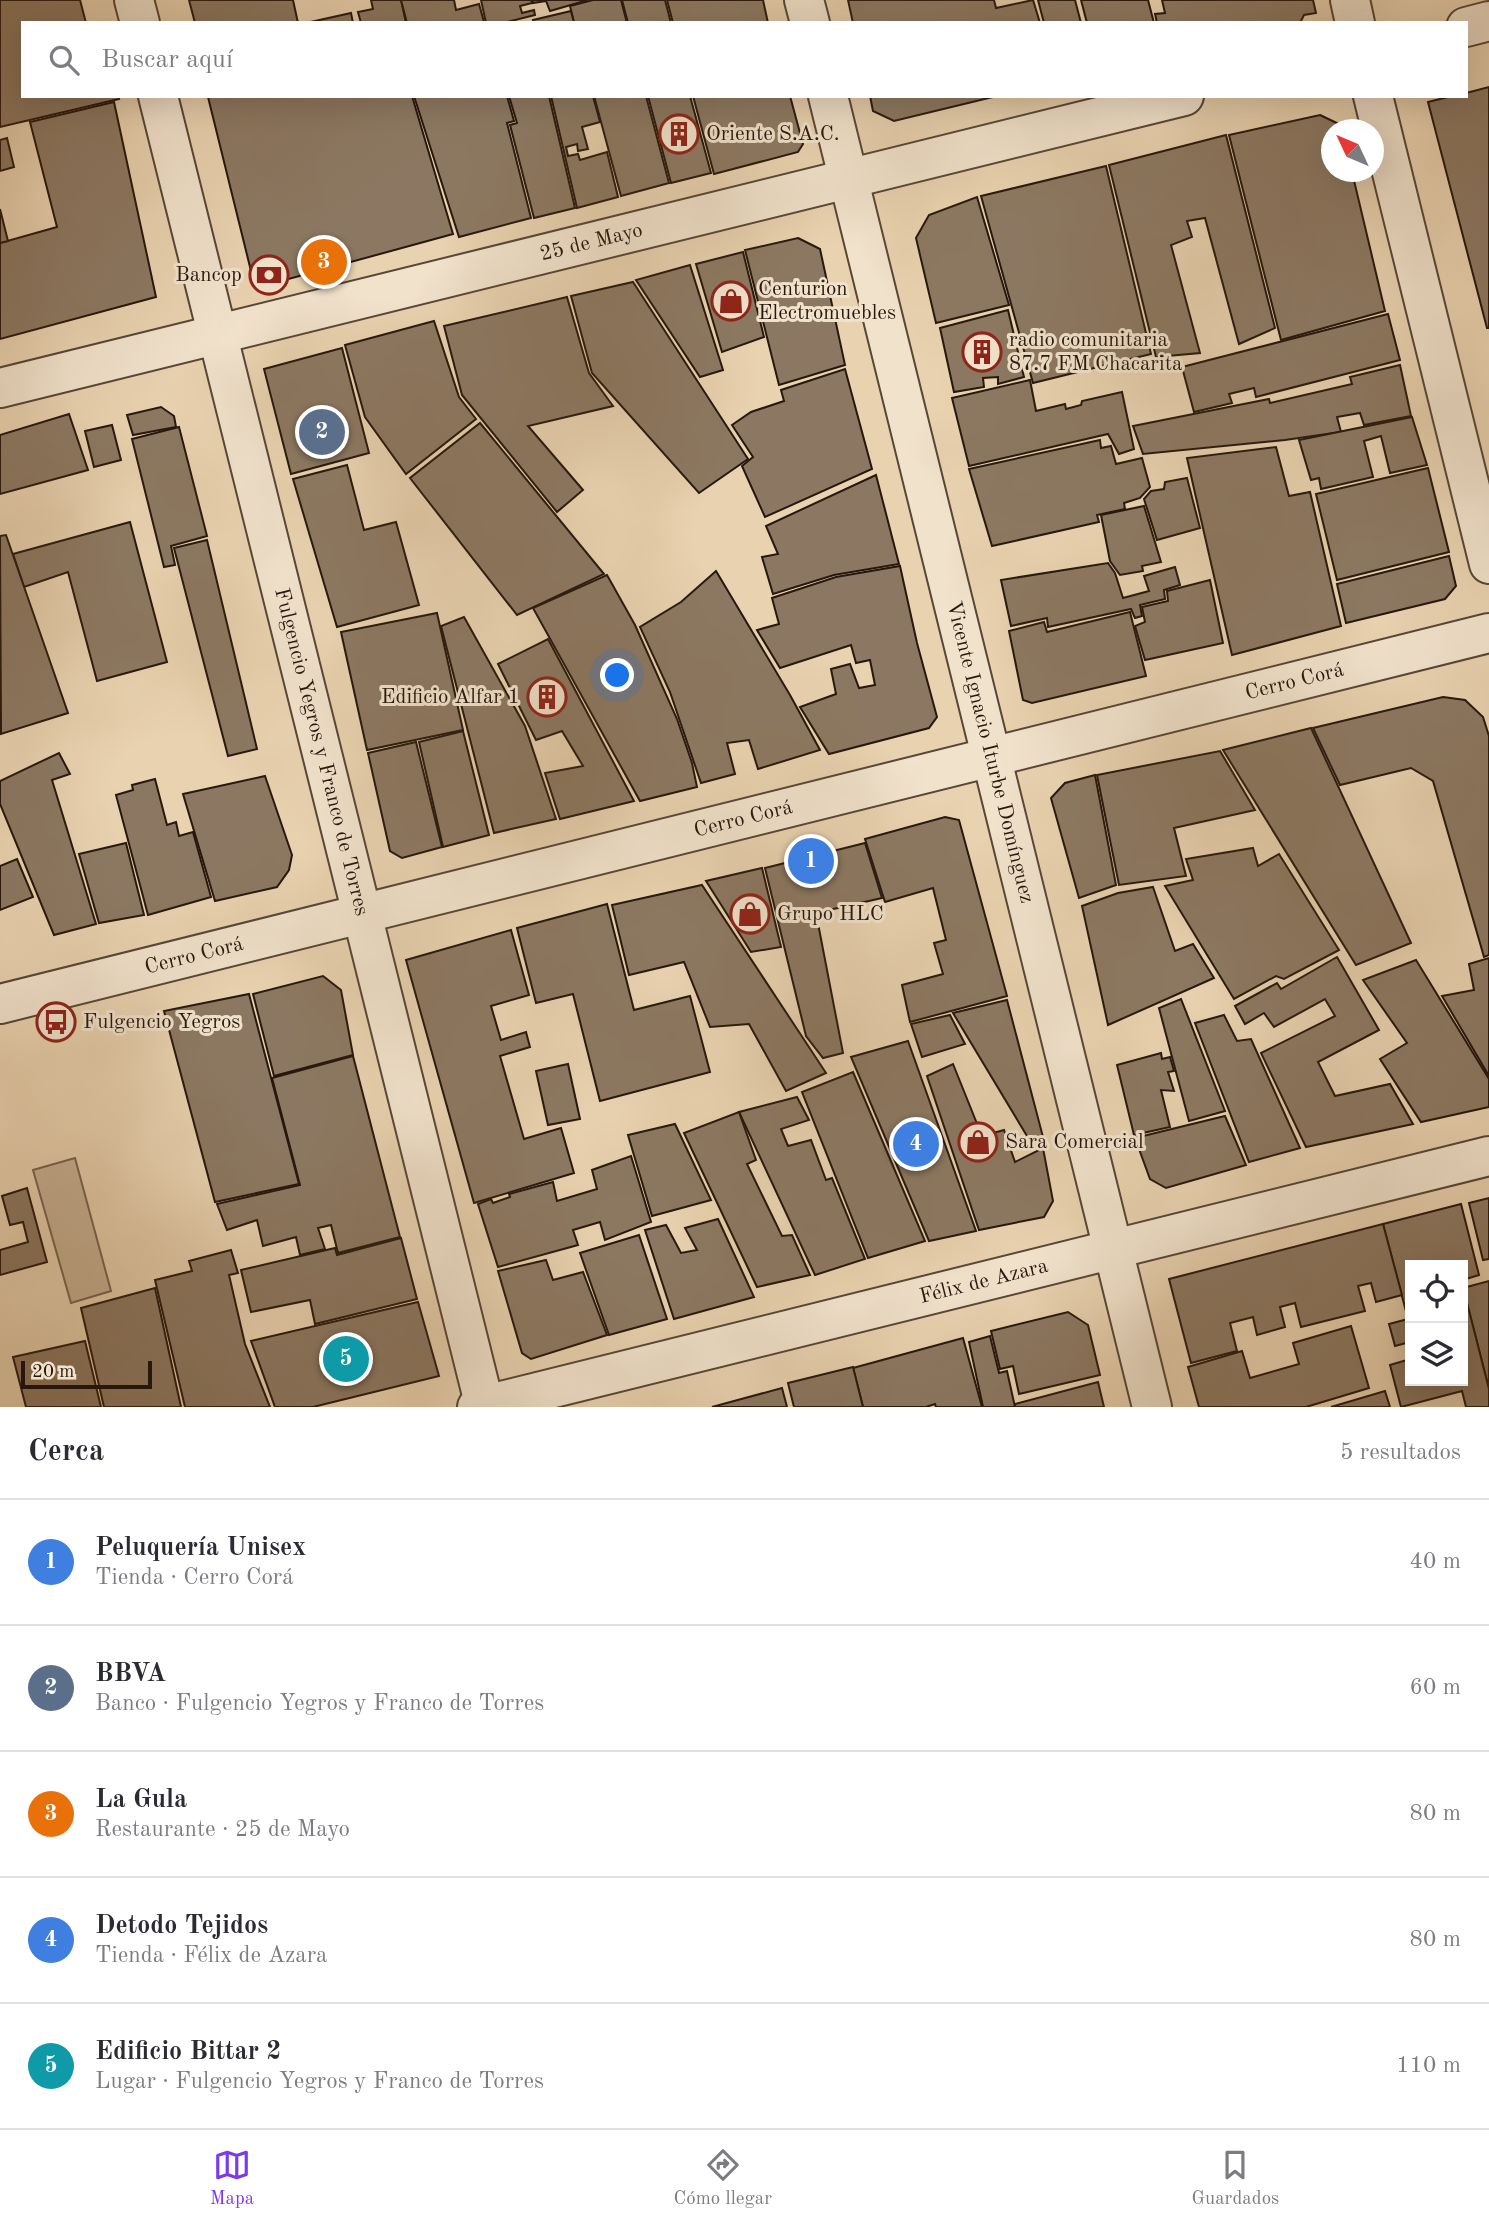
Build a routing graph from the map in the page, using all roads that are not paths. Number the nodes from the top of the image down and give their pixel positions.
1 (134, 0) edge
2 (804, 0) edge
3 (1350, 0) edge
4 (139, 21) edge
5 (809, 21) edge
6 (1355, 21) edge
7 (1489, 21) edge
8 (1468, 26) edge
9 (158, 98) edge
10 (829, 98) edge
11 (1176, 98) edge
12 (1374, 98) edge
13 (849, 179) junction
14 (217, 335) junction
15 (0, 388) edge
16 (1489, 564) edge
17 (1489, 633) edge
18 (992, 757) junction
19 (362, 914) junction
20 (0, 1004) edge
21 (1489, 1156) edge
22 (1113, 1249) junction
23 (482, 1406) edge
24 (1152, 1407) edge

1 - 4 street
2 - 5 street
3 - 6 street
7 - 8 street
9 - 14 street, Fulgencio Yegros y Franco de Torres
10 - 13 street, Vicente Ignacio Iturbe Domínguez
11 - 13 street, 25 de Mayo
12 - 16 street
13 - 14 street, 25 de Mayo
13 - 18 street, Vicente Ignacio Iturbe Domínguez
14 - 15 street, 25 de Mayo
14 - 19 street, Fulgencio Yegros y Franco de Torres
17 - 18 street, Cerro Corá
18 - 19 street, Cerro Corá
18 - 22 street, Vicente Ignacio Iturbe Domínguez
19 - 20 street, Cerro Corá
19 - 23 street, Fulgencio Yegros y Franco de Torres
21 - 22 street, Félix de Azara
22 - 23 street, Félix de Azara
22 - 24 street, Vicente Ignacio Iturbe Domínguez

